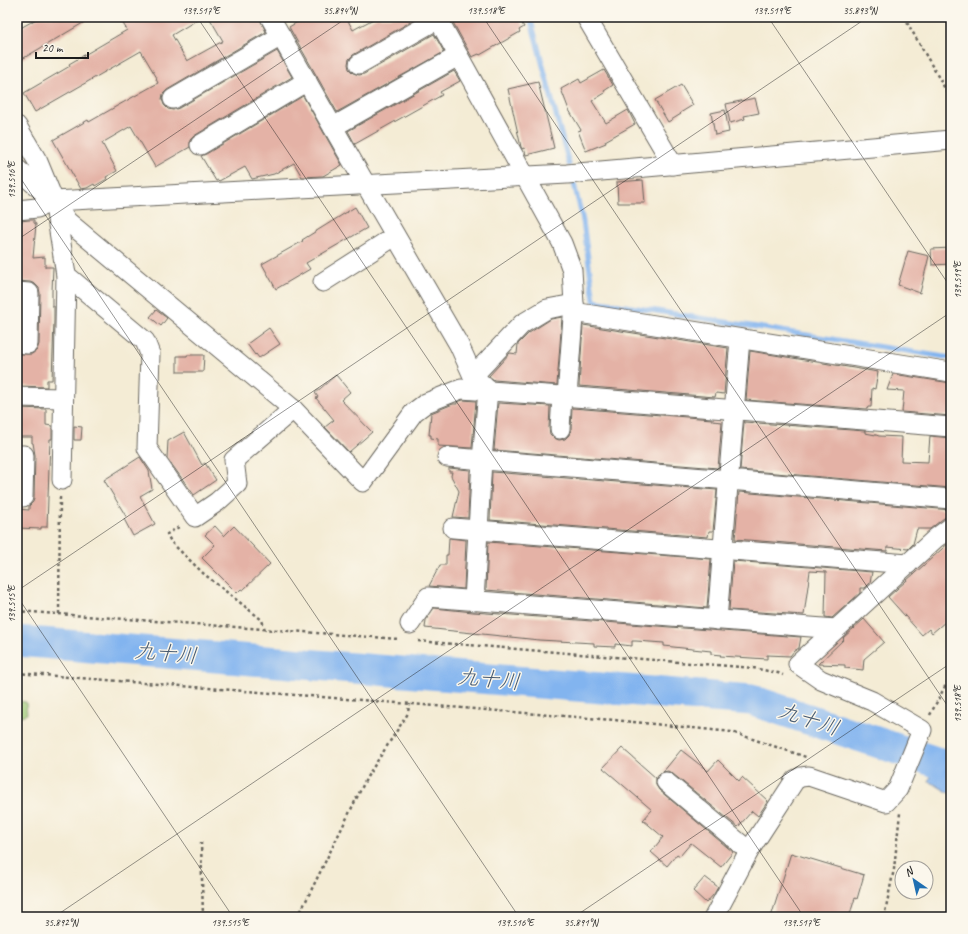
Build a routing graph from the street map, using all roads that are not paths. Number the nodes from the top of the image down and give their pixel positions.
1 (270, 17) edge
2 (586, 17) edge
3 (437, 18) edge
4 (281, 36) junction
5 (458, 56) junction
6 (359, 64) dead end
7 (307, 81) junction
8 (173, 99) dead end
9 (17, 126) edge
10 (333, 127) junction
11 (951, 140) edge
12 (200, 145) dead end
13 (673, 165) junction
14 (17, 169) edge
15 (524, 176) junction
16 (366, 185) junction
17 (54, 201) junction
18 (17, 210) edge
19 (395, 236) junction
20 (66, 275) junction
21 (322, 282) dead end
22 (17, 292) edge
23 (573, 308) junction
24 (740, 339) junction
25 (17, 343) edge
26 (951, 372) edge
27 (473, 376) junction
28 (488, 390) junction
29 (17, 396) edge
30 (565, 396) junction
31 (63, 398) junction
32 (293, 409) junction
33 (735, 409) junction
34 (951, 427) edge
35 (560, 429) dead end
36 (17, 455) edge
37 (447, 457) dead end
38 (482, 460) junction
39 (62, 480) road end
40 (729, 480) junction
41 (17, 497) edge
42 (951, 499) edge
43 (951, 526) edge
44 (453, 528) dead end
45 (478, 529) junction
46 (723, 550) junction
47 (908, 564) junction
48 (474, 601) junction
49 (717, 620) junction
50 (836, 629) junction
51 (413, 632) road end
52 (666, 782) dead end
53 (749, 851) junction
54 (714, 917) edge

1 - 4 street
2 - 13 street
3 - 5 street
3 - 6 street
4 - 7 street
4 - 8 street
5 - 10 street
5 - 15 street
7 - 10 street
7 - 12 street
9 - 17 street
10 - 16 street
11 - 13 street
13 - 15 street
14 - 17 street
15 - 16 street
15 - 23 street
16 - 17 street
16 - 19 street
17 - 18 street
17 - 20 street
17 - 32 street
19 - 21 street
19 - 27 street
20 - 31 street
20 - 32 street
22 - 25 street
23 - 24 street
23 - 27 street
23 - 30 street
24 - 26 street
24 - 33 street
27 - 28 street
28 - 30 street
28 - 32 street
28 - 38 street
29 - 31 street
30 - 33 street
30 - 35 street
31 - 39 street
33 - 34 street
33 - 40 street
36 - 41 street
37 - 38 street
38 - 40 street
38 - 45 street
40 - 42 street
40 - 46 street
43 - 47 street
44 - 45 street
45 - 46 street
45 - 48 street
46 - 47 street
46 - 49 street
47 - 50 street
48 - 49 street
48 - 51 street
49 - 50 street
50 - 53 street
52 - 53 street
53 - 54 street

